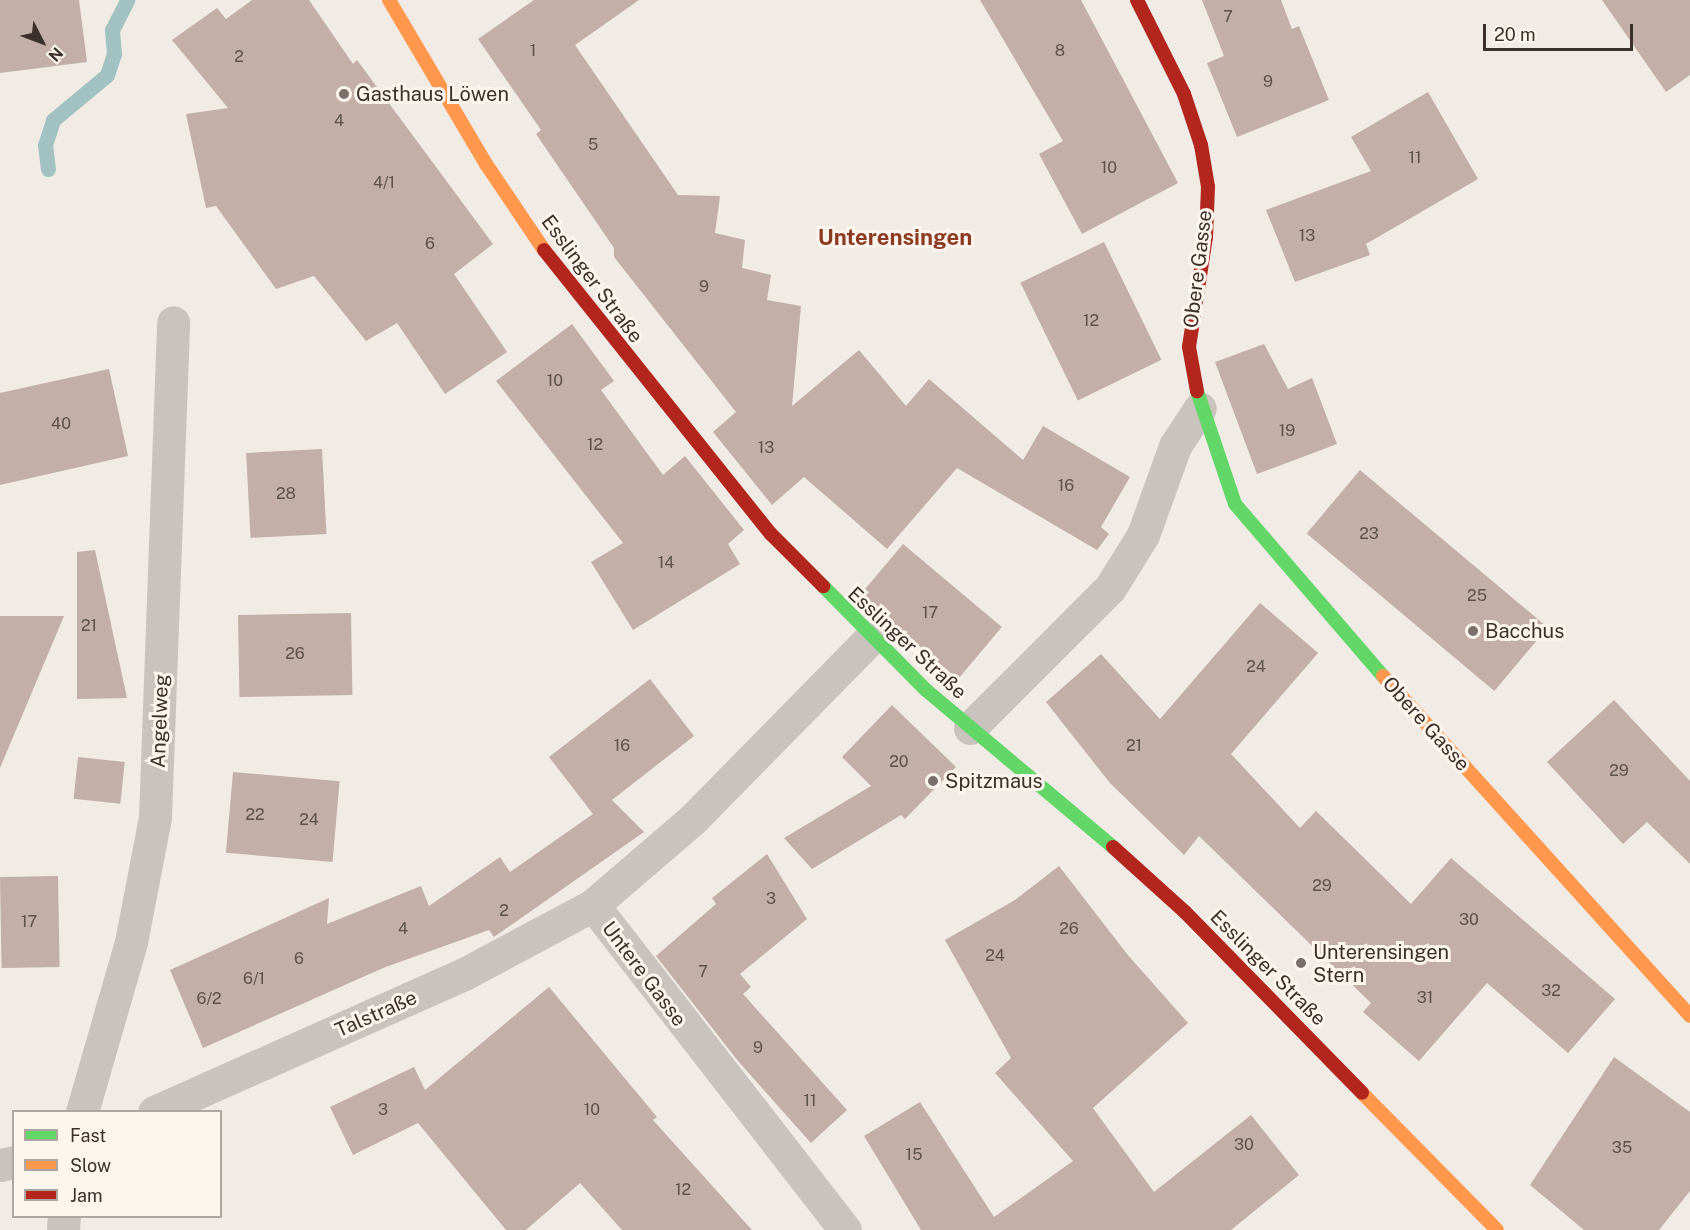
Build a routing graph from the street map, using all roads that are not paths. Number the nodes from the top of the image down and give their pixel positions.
1 (389, 0) edge
2 (1137, 0) edge
3 (173, 322) dead end
4 (1200, 408) junction
5 (870, 639) junction
6 (970, 728) junction
7 (594, 905) junction
8 (1690, 1016) edge
9 (83, 1110) edge
10 (158, 1110) edge
11 (845, 1230) edge
12 (1497, 1230) edge

1 - 5 street, Esslinger Straße
2 - 4 street, Obere Gasse
3 - 9 street, Angelweg
4 - 6 street
4 - 8 street, Obere Gasse
5 - 6 street, Esslinger Straße
5 - 7 street, Untere Gasse
6 - 12 street, Esslinger Straße
7 - 10 street, Talstraße
7 - 11 street, Untere Gasse

